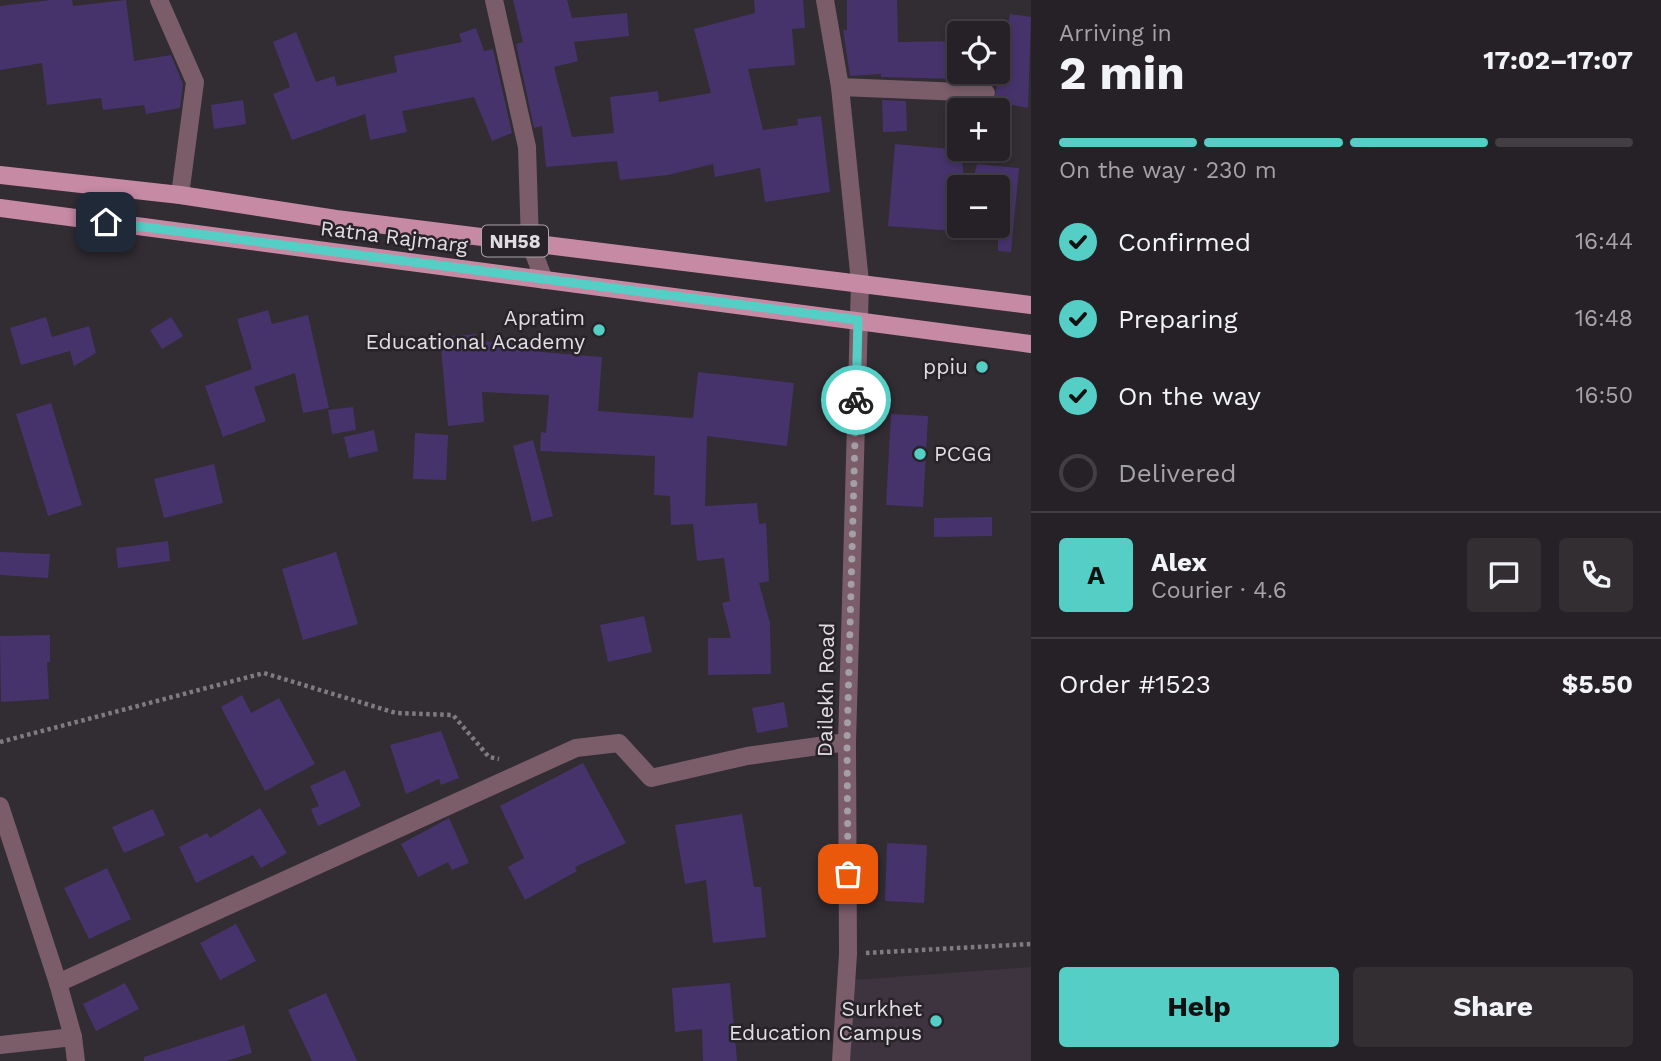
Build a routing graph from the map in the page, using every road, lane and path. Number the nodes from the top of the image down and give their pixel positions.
1 (159, 0) edge
2 (494, 0) edge
3 (825, 0) edge
4 (840, 87) junction
5 (986, 93) dead end
6 (0, 175) edge
7 (180, 195) junction
8 (0, 208) edge
9 (530, 243) junction
10 (544, 280) junction
11 (860, 282) junction
12 (1031, 305) edge
13 (858, 320) junction
14 (1031, 344) edge
15 (0, 742) edge
16 (847, 742) junction
17 (534, 768) junction
18 (0, 806) edge
19 (6, 838) edge
20 (1031, 944) edge
21 (848, 954) junction
22 (58, 983) junction
23 (73, 1037) junction
24 (0, 1045) edge
25 (76, 1061) edge
26 (841, 1061) edge

1 - 7 street
2 - 9 street
3 - 4 street, Dailekh Road
4 - 5 street
4 - 11 street, Dailekh Road
6 - 7 main road, Ratna Rajmarg / NH58
7 - 9 main road, Ratna Rajmarg / NH58
8 - 10 main road, Ratna Rajmarg / NH58
9 - 10 street
9 - 11 main road, Ratna Rajmarg / NH58
10 - 13 main road, Ratna Rajmarg / NH58
11 - 12 main road, Ratna Rajmarg / NH58
11 - 13 street, Dailekh Road
13 - 14 main road, Ratna Rajmarg / NH58
13 - 16 street, Dailekh Road
15 - 17 path
16 - 17 street
16 - 21 street, Dailekh Road
17 - 22 street
18 - 19 street
19 - 22 street
20 - 21 path
21 - 26 street, Dailekh Road
22 - 23 street
23 - 24 street
23 - 25 street

